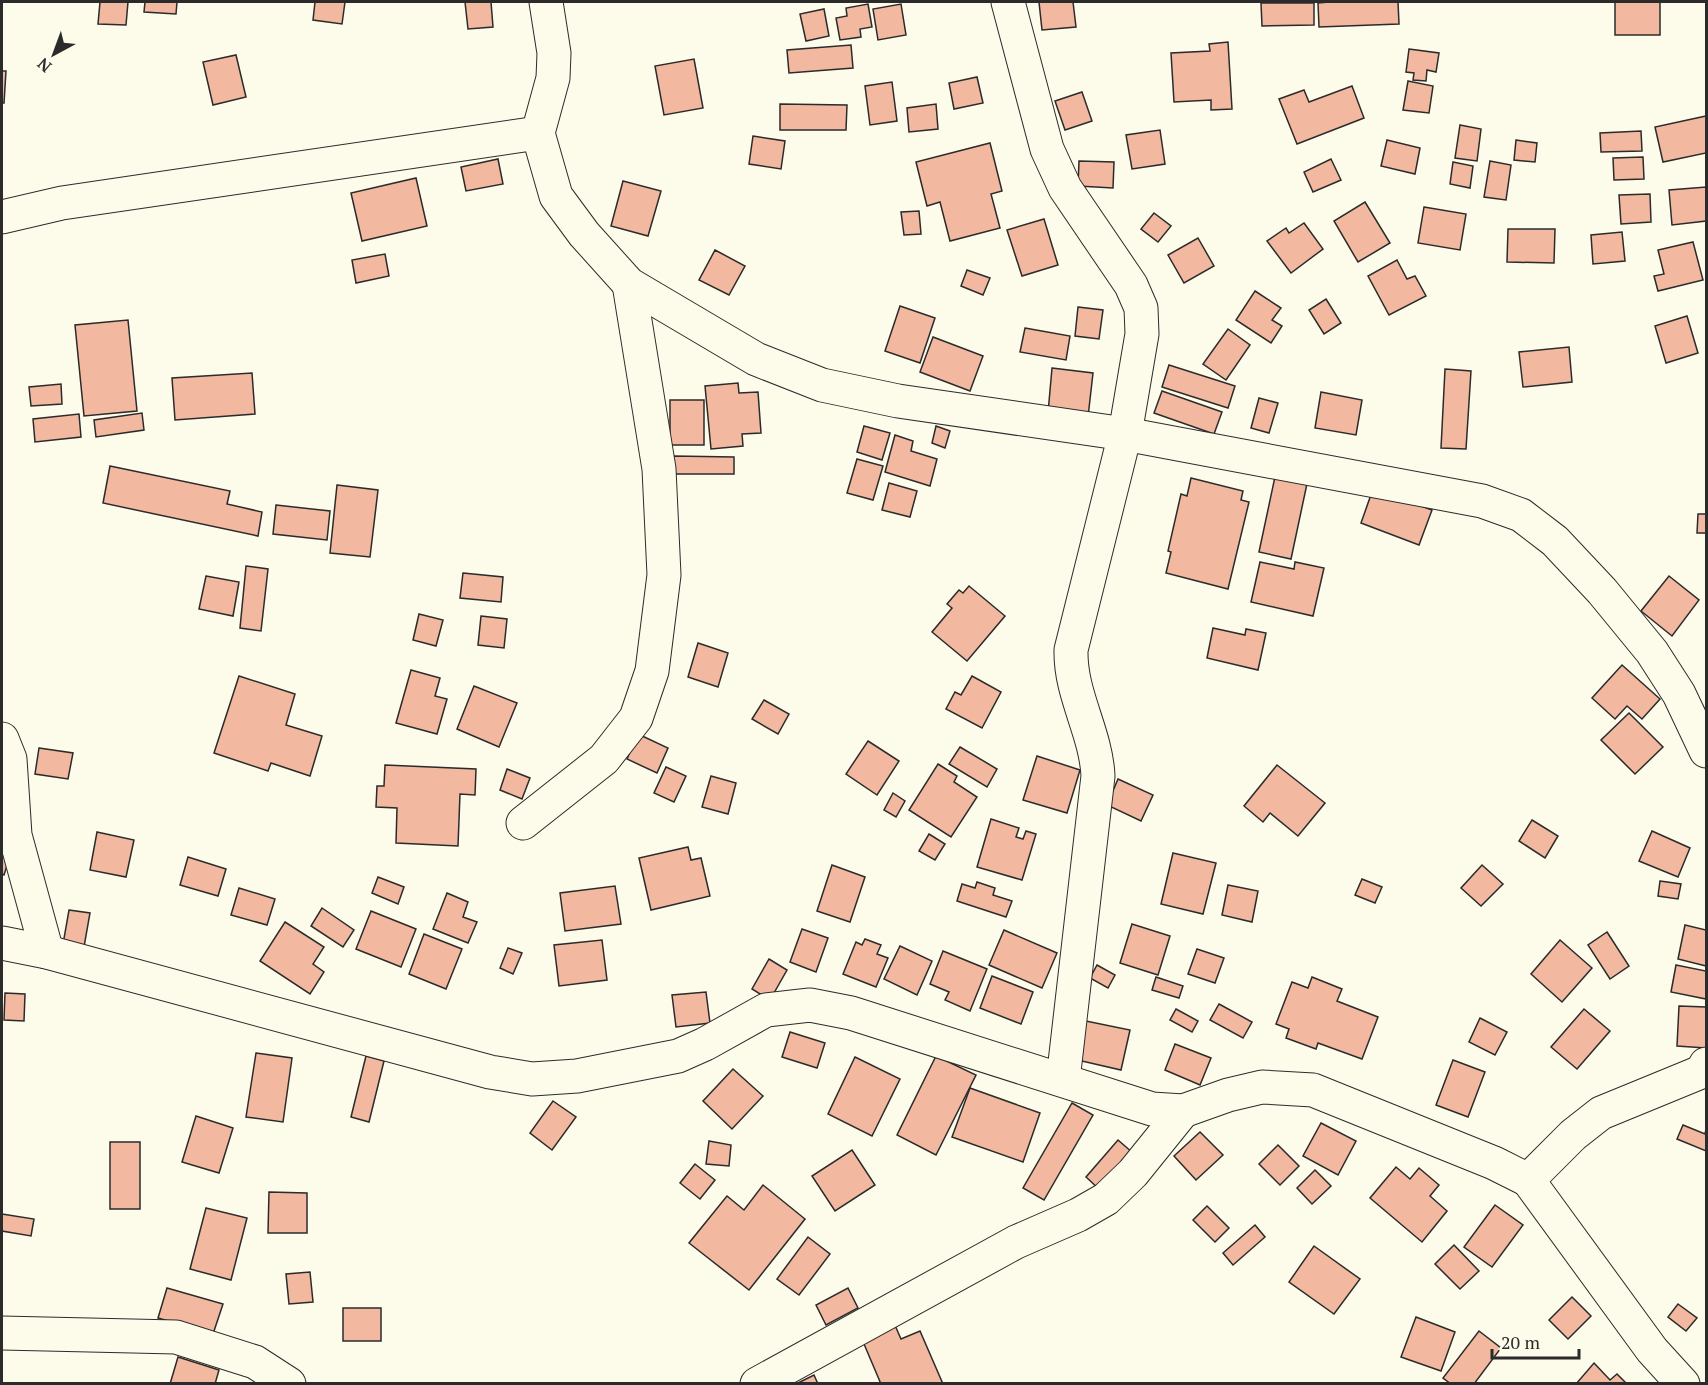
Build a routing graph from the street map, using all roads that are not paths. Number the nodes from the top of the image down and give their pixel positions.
1 (546, 2) edge
2 (1008, 2) edge
3 (538, 133) junction
4 (2, 217) edge
5 (629, 284) junction
6 (1125, 434) junction
7 (2, 739) edge
8 (1707, 751) edge
9 (523, 823) dead end
10 (2, 943) edge
11 (47, 952) junction
12 (1705, 1069) edge
13 (1063, 1080) junction
14 (1183, 1111) junction
15 (1528, 1180) junction
16 (2, 1333) edge
17 (289, 1383) edge
18 (757, 1383) edge
19 (1683, 1383) edge

1 - 3 street
2 - 6 street
3 - 4 street
3 - 5 street
5 - 6 street
5 - 9 street
6 - 8 street
6 - 13 street
7 - 11 street
10 - 11 street
11 - 13 street
12 - 15 street
13 - 14 street
14 - 15 street
14 - 18 street
15 - 19 street
16 - 17 street

